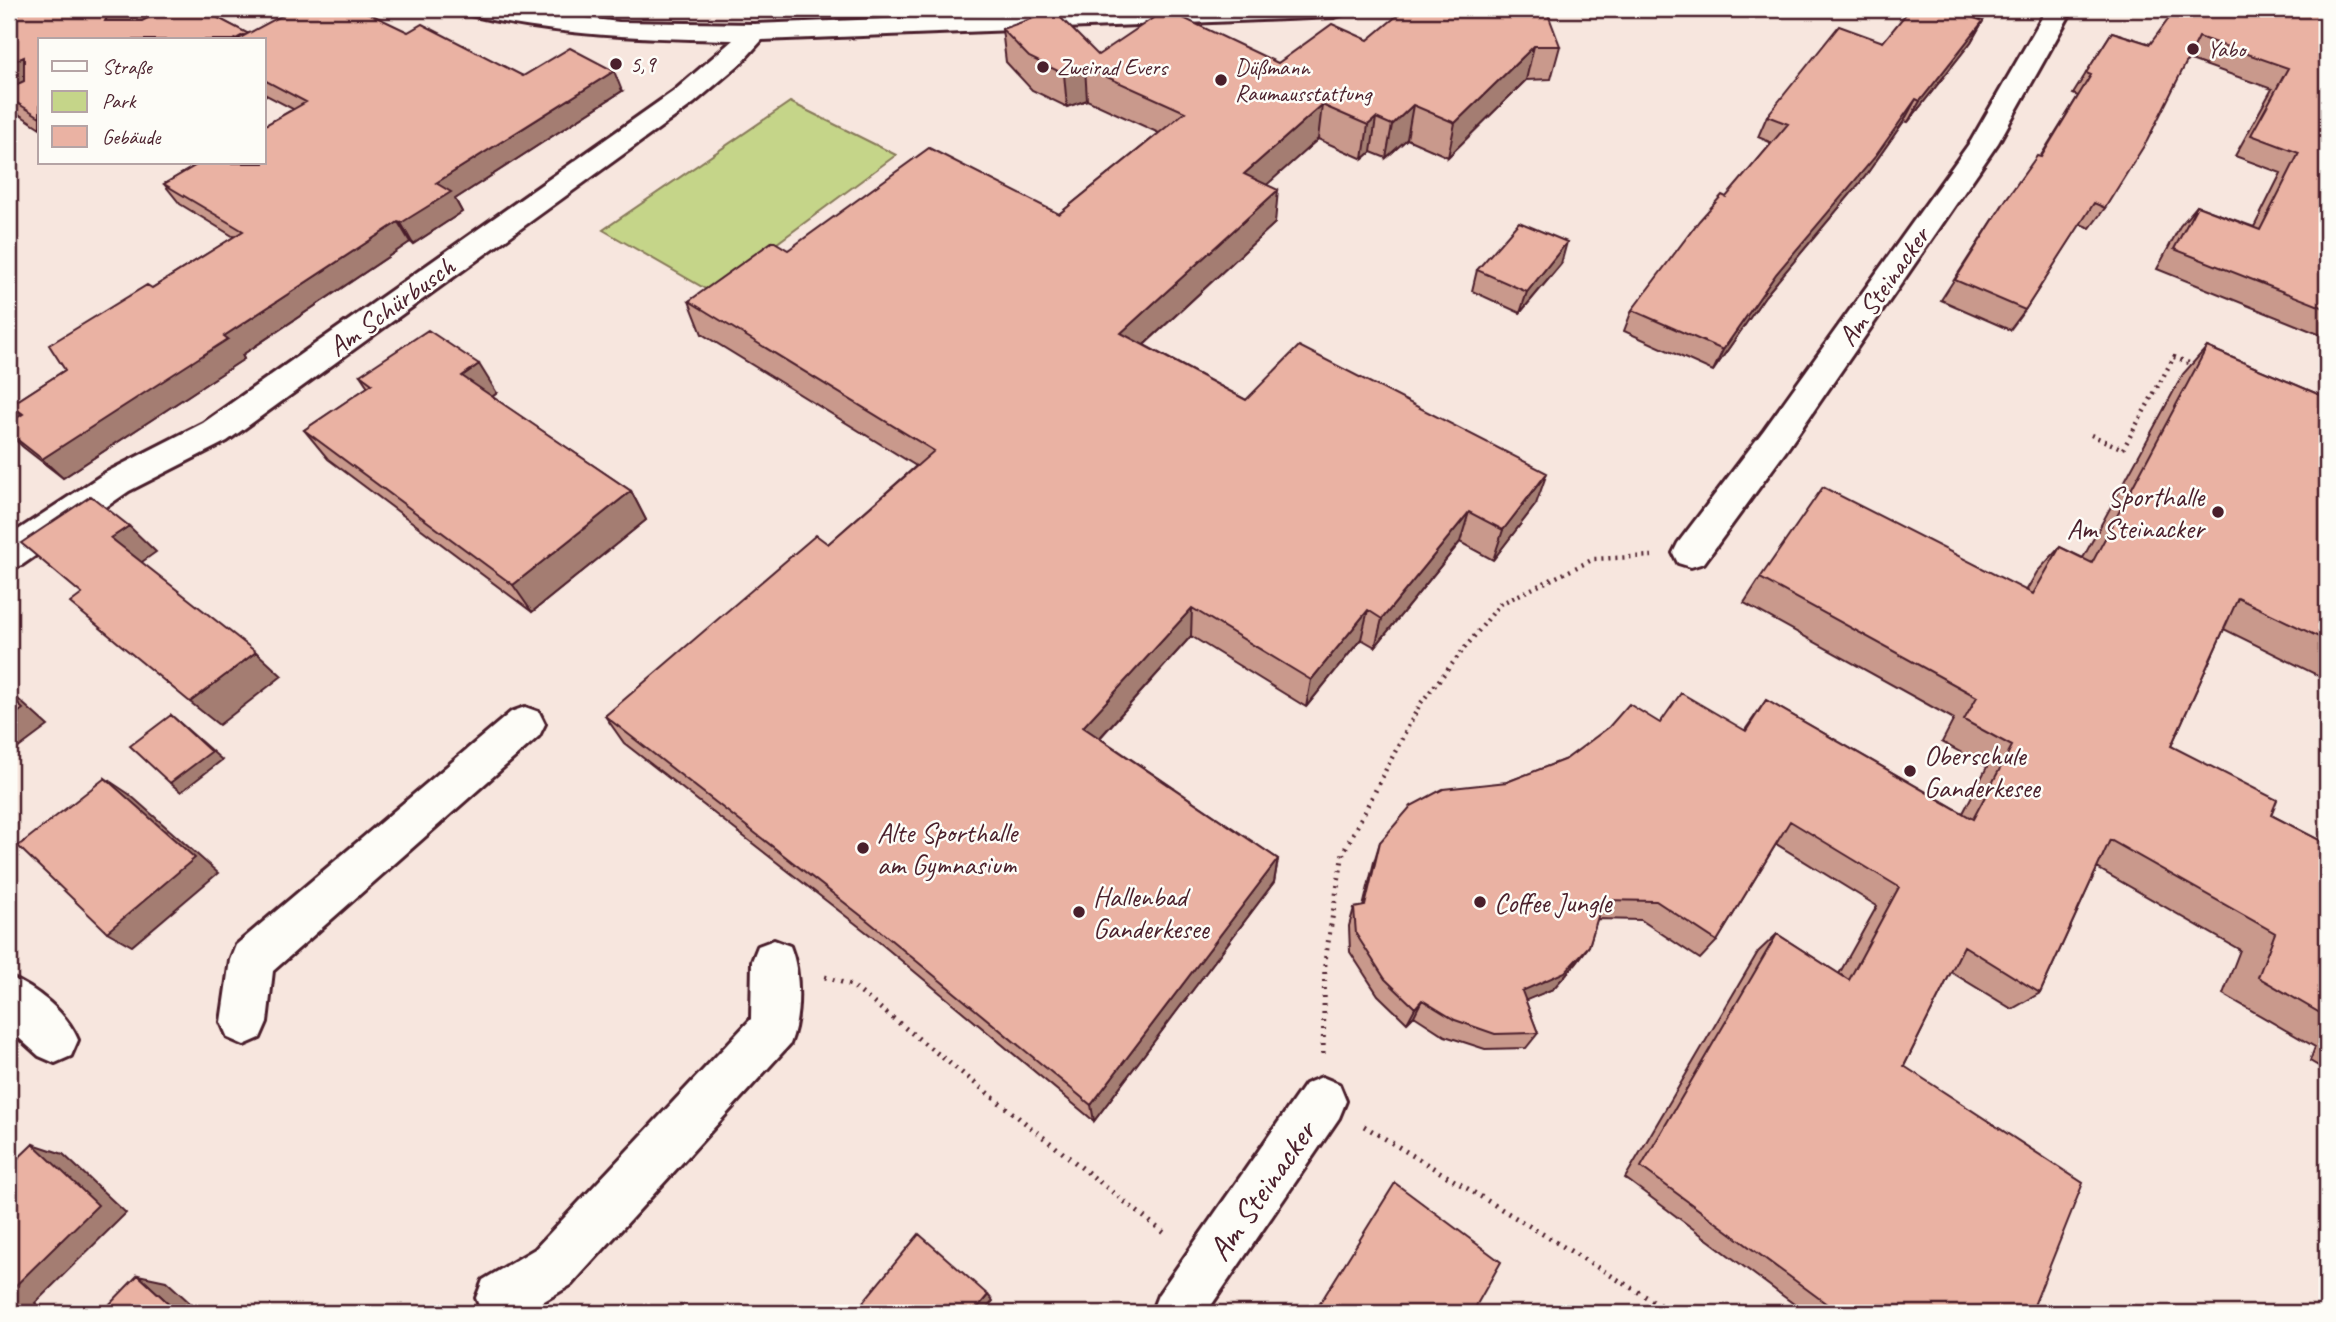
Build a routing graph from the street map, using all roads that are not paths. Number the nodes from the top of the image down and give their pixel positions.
1 (475, 9) edge
2 (1335, 9) edge
3 (2060, 9) edge
4 (754, 32) junction
5 (1691, 554) road end
6 (9, 555) edge
7 (526, 724) dead end
8 (774, 961) road end
9 (9, 999) edge
10 (244, 1022) dead end
11 (55, 1040) dead end
12 (1322, 1101) road end
13 (501, 1298) dead end
14 (1176, 1313) edge

1 - 4 street
2 - 4 street
3 - 5 street, Am Steinacker
4 - 6 street, Am Schürbusch
7 - 10 street
8 - 13 street
9 - 11 street
12 - 14 street, Am Steinacker

